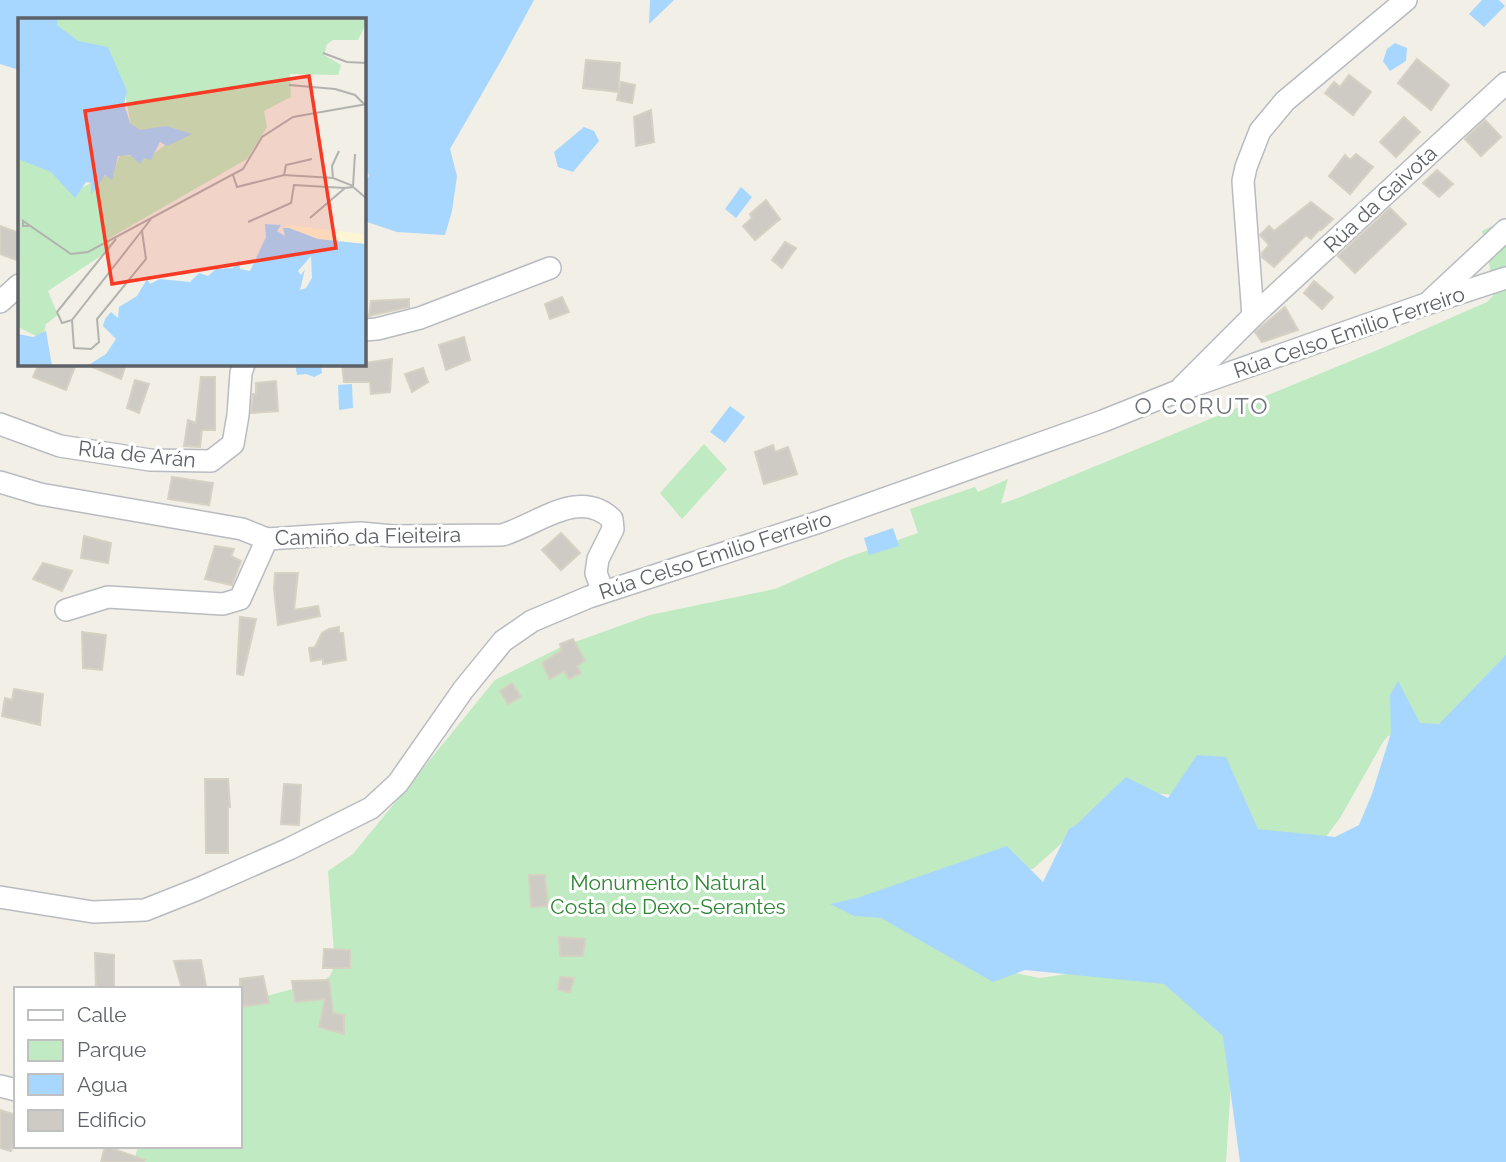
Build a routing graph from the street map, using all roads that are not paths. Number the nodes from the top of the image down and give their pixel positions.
1 (1406, 0) edge
2 (1506, 83) edge
3 (1506, 230) edge
4 (550, 268) dead end
5 (1506, 278) edge
6 (18, 286) edge
7 (0, 302) edge
8 (1426, 304) junction
9 (1253, 316) junction
10 (366, 330) edge
11 (243, 366) edge
12 (1178, 391) junction
13 (0, 424) edge
14 (0, 482) edge
15 (267, 539) junction
16 (603, 592) junction
17 (66, 610) dead end
18 (0, 897) edge

1 - 9 street
2 - 9 street, Rúa da Gaivota
3 - 8 street
4 - 10 street
5 - 8 street, Rúa Celso Emilio Ferreiro
6 - 7 street
8 - 12 street, Rúa Celso Emilio Ferreiro
9 - 12 street, Rúa da Gaivota
11 - 13 street, Rúa de Arán
12 - 16 street, Rúa Celso Emilio Ferreiro
14 - 15 street, Camiño da Fieiteira
15 - 16 street, Camiño da Fieiteira
15 - 17 street
16 - 18 street, Rúa Celso Emilio Ferreiro

